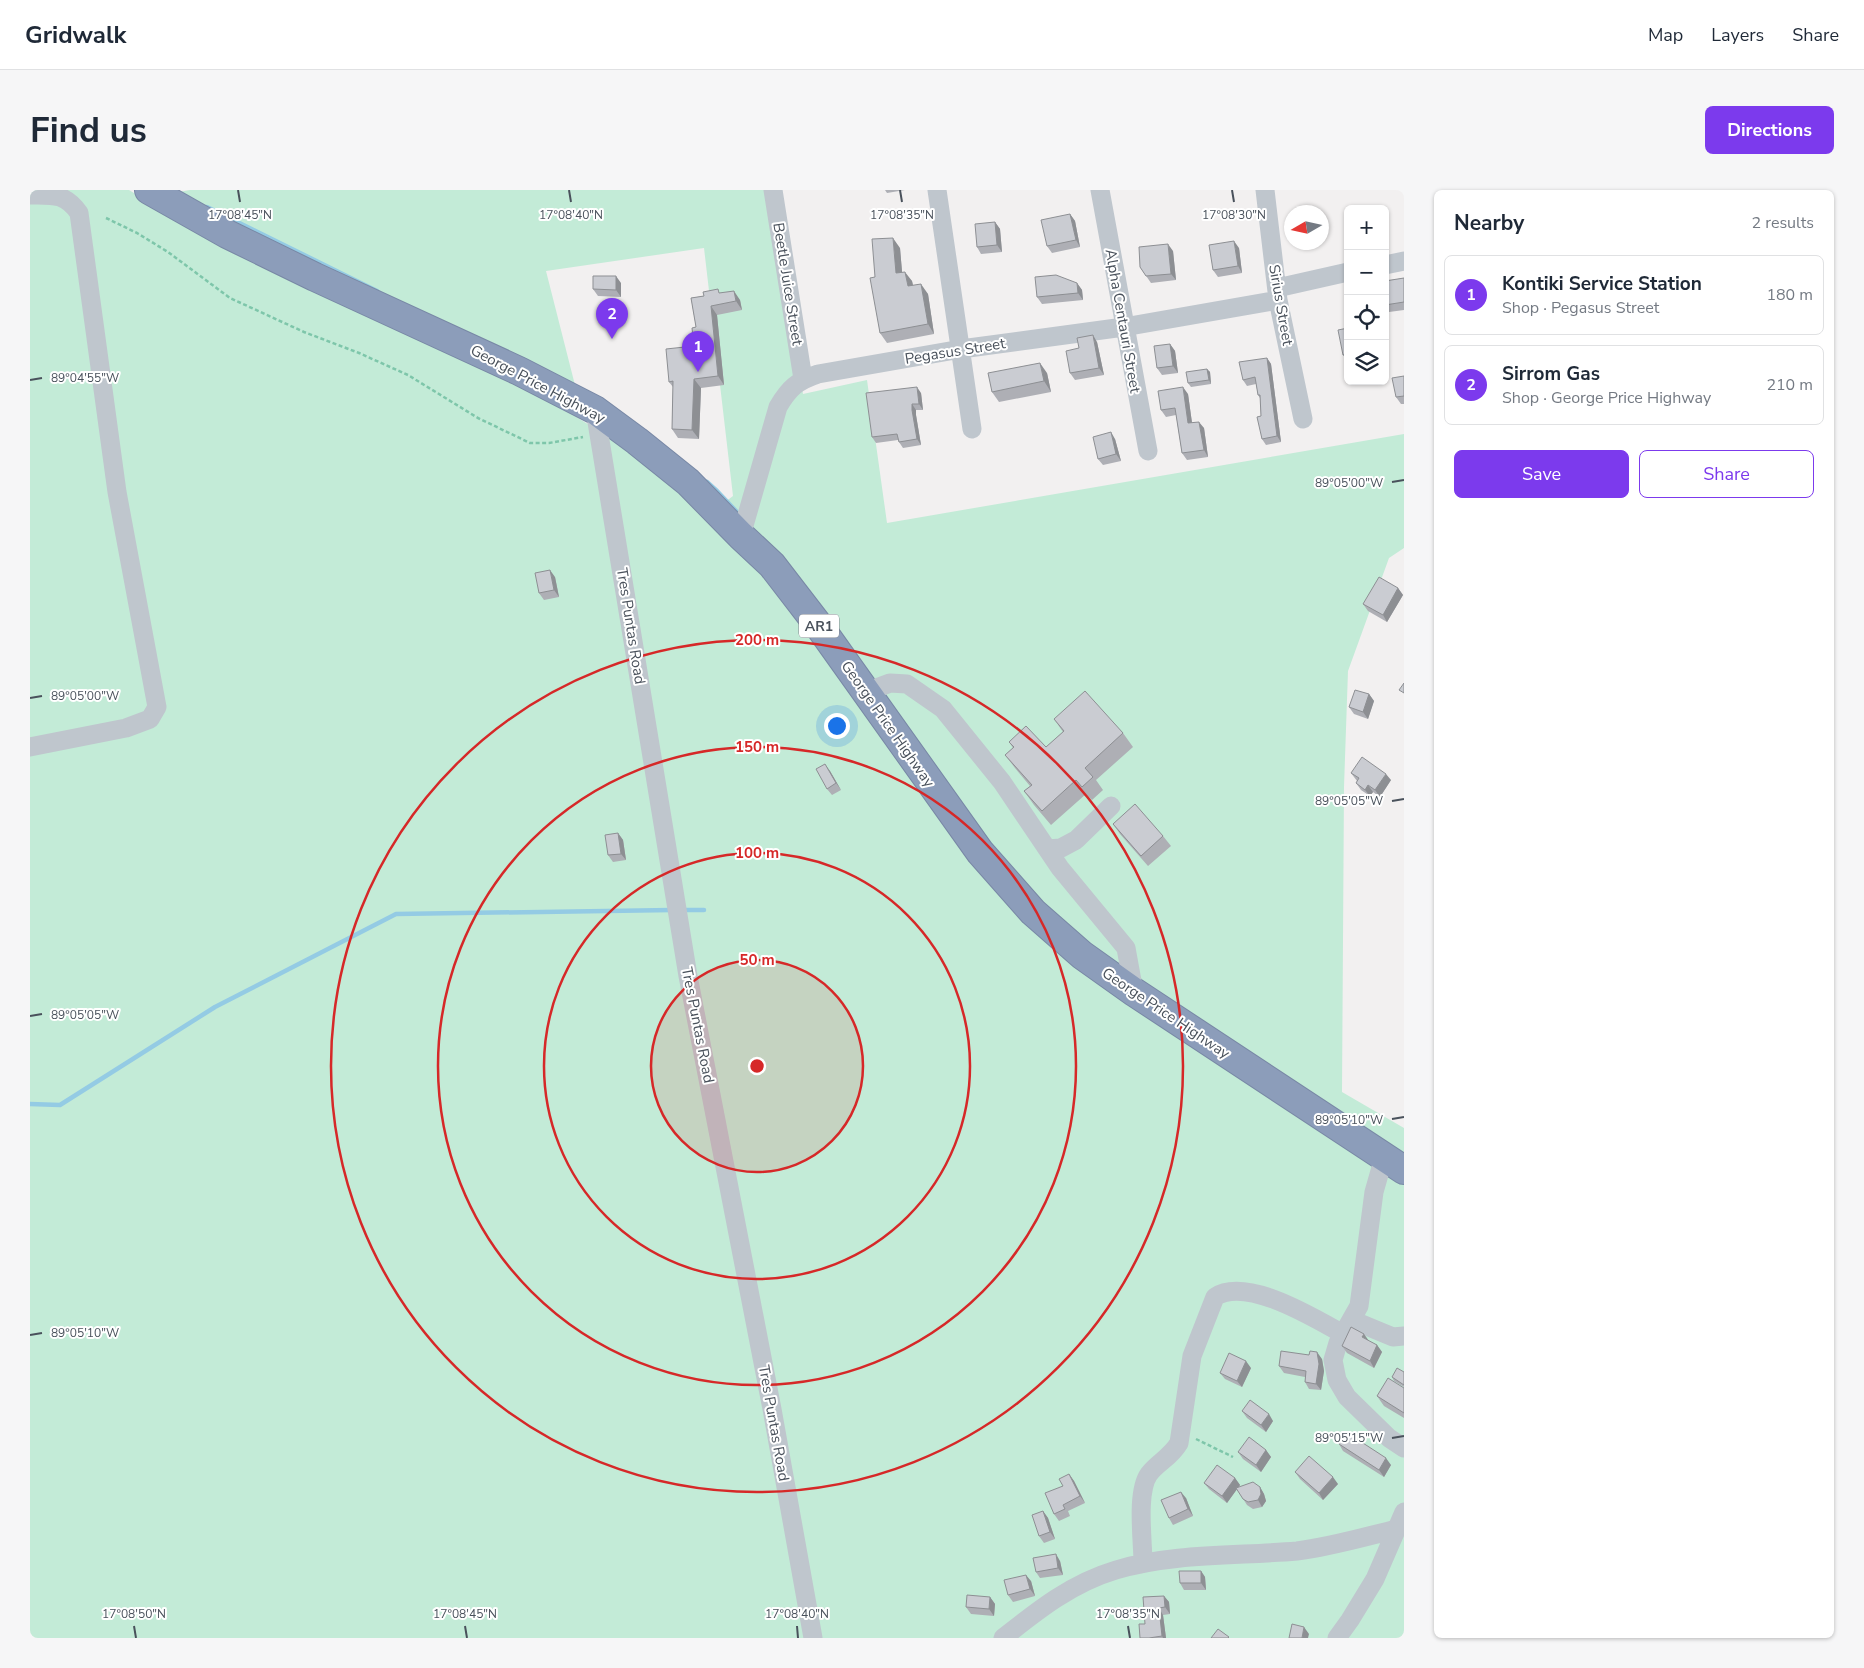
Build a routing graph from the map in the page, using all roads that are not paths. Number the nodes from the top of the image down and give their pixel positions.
1 (149, 190) edge
2 (773, 190) edge
3 (937, 190) edge
4 (1100, 190) edge
5 (1264, 190) edge
6 (30, 195) edge
7 (1404, 261) edge
8 (1389, 263) edge
9 (1344, 273) edge
10 (1277, 294) junction
11 (1124, 326) junction
12 (961, 349) junction
13 (803, 379) junction
14 (1303, 419) dead end
15 (597, 422) junction
16 (972, 430) dead end
17 (1148, 451) dead end
18 (741, 536) junction
19 (866, 692) junction
20 (30, 747) edge
21 (1111, 806) dead end
22 (1046, 849) junction
23 (1134, 992) junction
24 (1394, 1163) edge
25 (1348, 1327) junction
26 (1404, 1336) edge
27 (1404, 1448) edge
28 (1400, 1520) edge
29 (1144, 1563) junction
30 (813, 1638) edge
31 (1003, 1638) edge
32 (1337, 1638) edge

1 - 15 highway, George Price Highway / AR1
2 - 13 street, Beetle Juice Street
3 - 12 street
4 - 11 street, Alpha Centauri Street
5 - 10 street, Sirius Street
6 - 20 street
7 - 8 street
9 - 10 street, Pegasus Street
10 - 11 street, Pegasus Street
10 - 14 street, Sirius Street
11 - 12 street, Pegasus Street
11 - 17 street, Alpha Centauri Street
12 - 13 street, Pegasus Street
12 - 16 street
13 - 18 street, Pegasus Street
15 - 18 highway, George Price Highway / AR1
15 - 30 street, Tres Puntas Road
18 - 19 highway, George Price Highway / AR1
19 - 22 street
19 - 23 highway, George Price Highway / AR1
21 - 22 street
22 - 23 street
23 - 24 highway, George Price Highway / AR1
24 - 25 street
25 - 26 street
25 - 27 street
25 - 29 street
28 - 29 street
28 - 32 street
29 - 31 street

